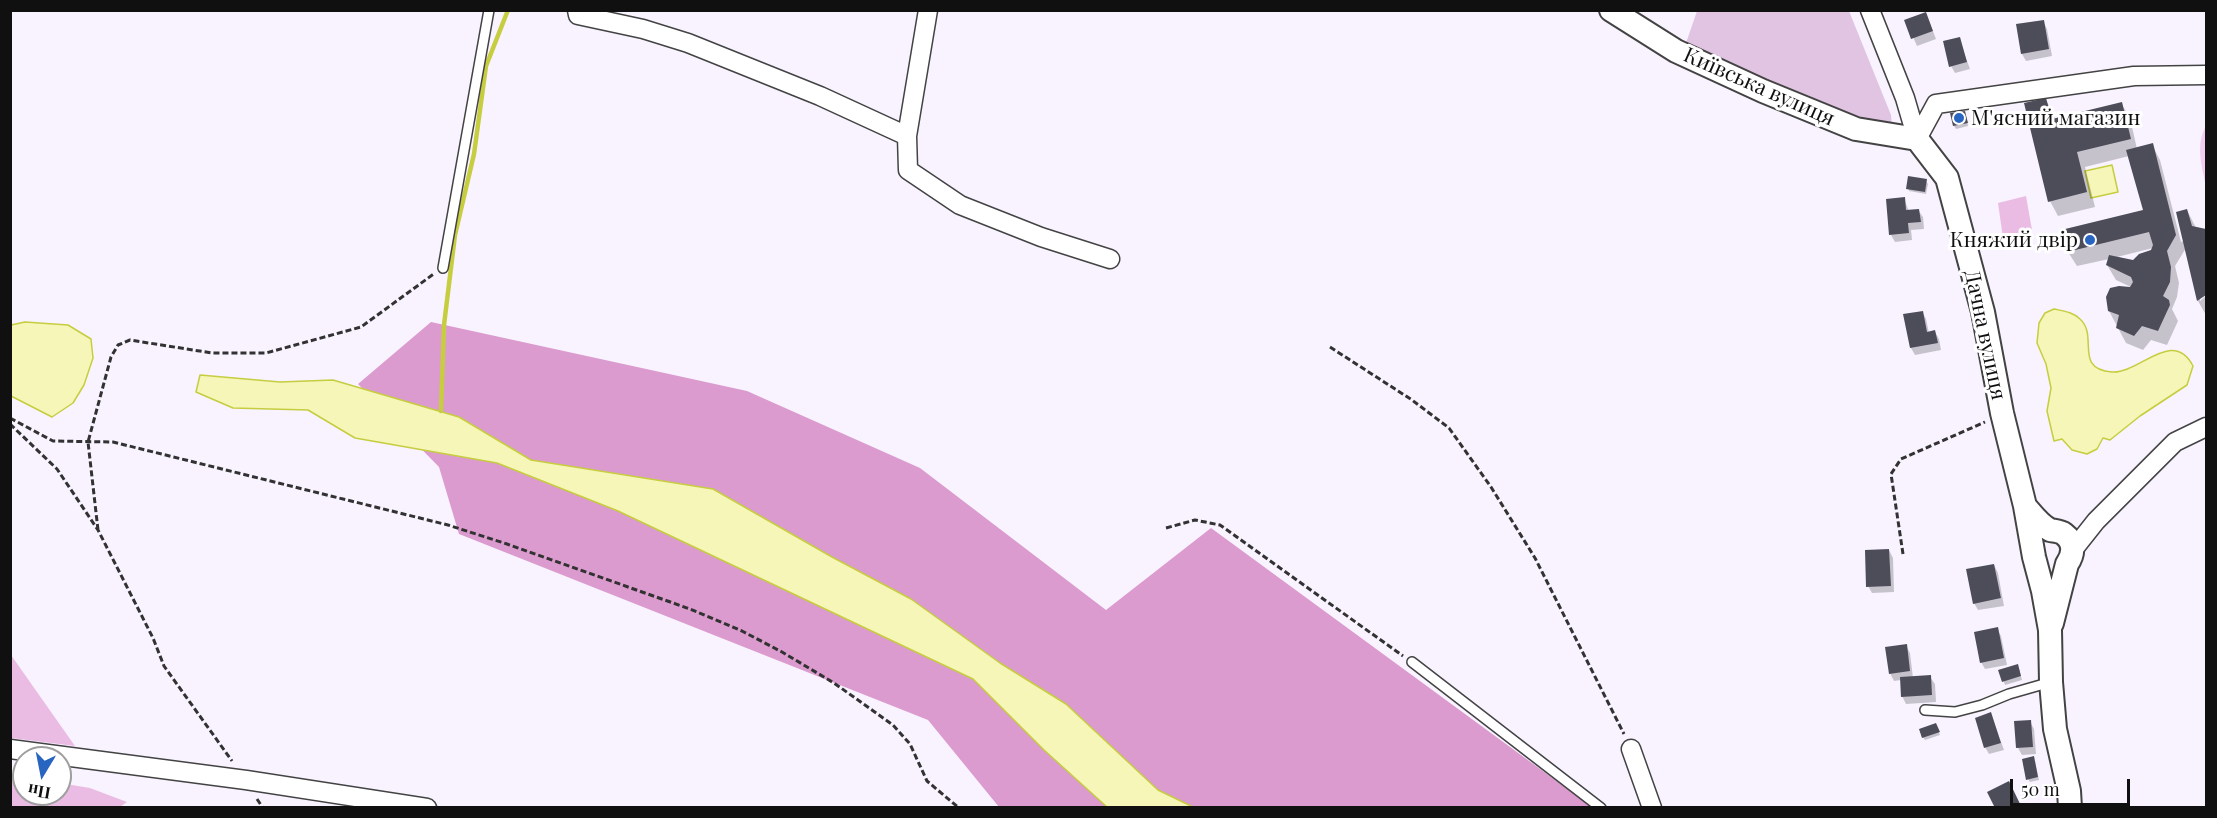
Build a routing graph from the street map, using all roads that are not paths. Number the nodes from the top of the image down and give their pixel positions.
1 (489, 10) edge
2 (577, 10) edge
3 (928, 10) edge
4 (1611, 10) edge
5 (1870, 10) edge
6 (2206, 75) edge
7 (907, 136) junction
8 (1917, 139) junction
9 (1110, 259) dead end
10 (443, 268) road end
11 (2206, 427) edge
12 (2025, 506) junction
13 (2096, 521) junction
14 (2054, 530) junction
15 (2033, 552) junction
16 (2070, 557) junction
17 (2050, 630) junction
18 (1412, 662) road end
19 (2051, 682) junction
20 (1925, 710) dead end
21 (10, 749) edge
22 (1631, 749) road end
23 (428, 807) edge
24 (1601, 807) edge
25 (1652, 807) edge
26 (2070, 807) edge

1 - 10 lane
2 - 7 street
3 - 7 street
4 - 8 street, Київська вулиця
5 - 8 street
6 - 8 street
7 - 9 street
8 - 12 street, Дачна вулиця
11 - 13 street
12 - 14 street
12 - 15 street, Дачна вулиця
13 - 14 street
13 - 16 street
14 - 15 street
14 - 16 street
15 - 16 street
15 - 17 street, Дачна вулиця
16 - 17 street
17 - 19 street
18 - 24 lane
19 - 20 lane
19 - 26 street
21 - 23 street
22 - 25 street

